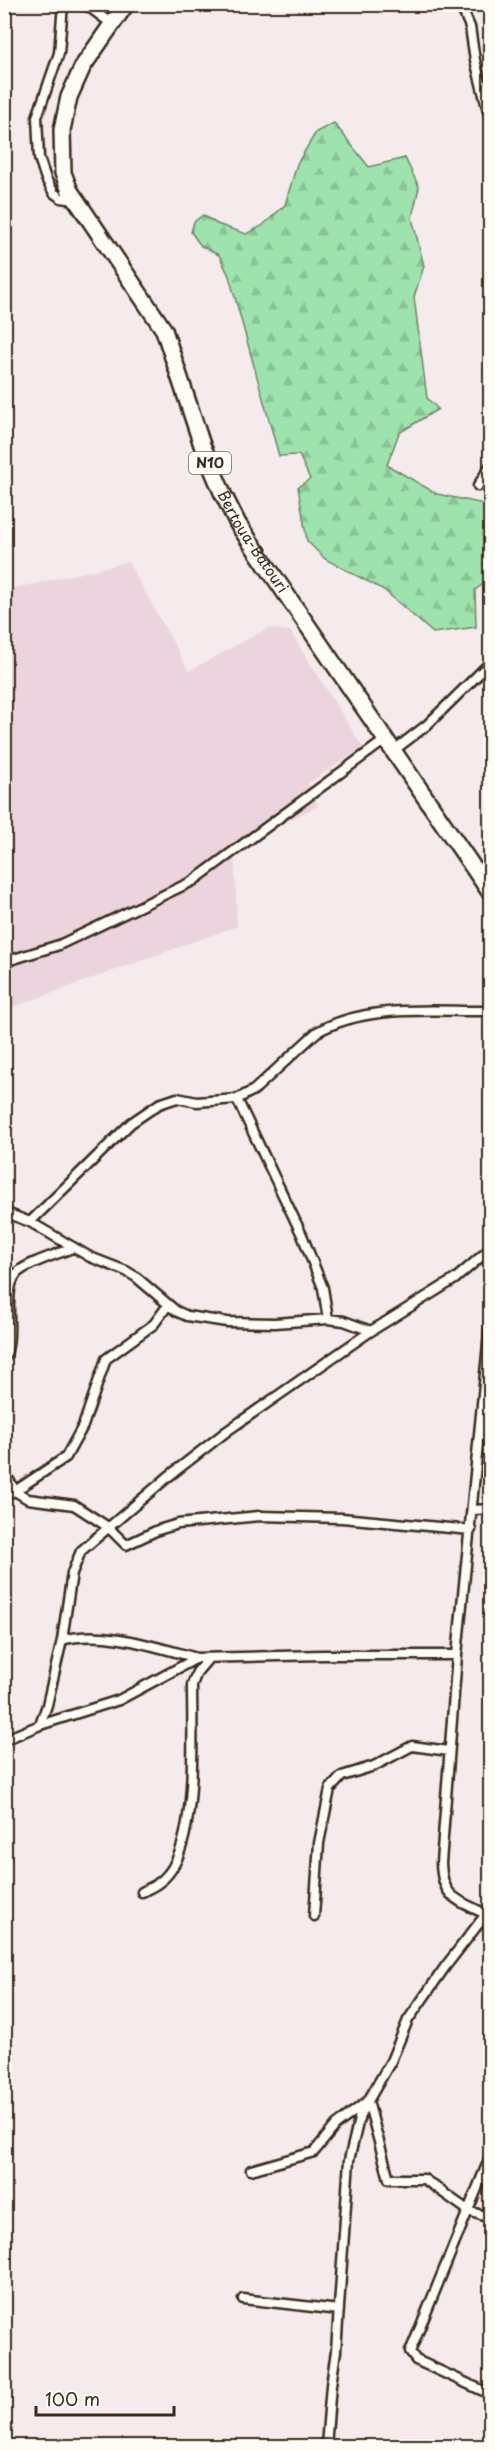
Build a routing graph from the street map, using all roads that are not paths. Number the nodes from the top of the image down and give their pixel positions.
1 (63, 4) edge
2 (85, 4) edge
3 (126, 4) edge
4 (460, 4) edge
5 (112, 24) junction
6 (490, 119) edge
7 (76, 200) junction
8 (490, 466) edge
9 (478, 486) dead end
10 (490, 663) edge
11 (389, 745) junction
12 (490, 892) edge
13 (4, 962) edge
14 (490, 1011) edge
15 (237, 1099) junction
16 (4, 1212) edge
17 (30, 1222) junction
18 (72, 1248) junction
19 (490, 1249) edge
20 (168, 1305) junction
21 (328, 1319) junction
22 (490, 1324) edge
23 (371, 1331) junction
24 (4, 1359) edge
25 (4, 1471) edge
26 (15, 1491) junction
27 (4, 1495) edge
28 (490, 1509) edge
29 (473, 1510) junction
30 (108, 1527) junction
31 (471, 1530) junction
32 (62, 1640) junction
33 (457, 1655) junction
34 (197, 1658) junction
35 (208, 1659) junction
36 (40, 1725) junction
37 (4, 1740) edge
38 (449, 1751) junction
39 (142, 1892) dead end
40 (488, 1911) edge
41 (314, 1916) dead end
42 (368, 2101) junction
43 (490, 2157) edge
44 (251, 2170) dead end
45 (469, 2211) junction
46 (490, 2218) edge
47 (243, 2300) dead end
48 (339, 2310) junction
49 (490, 2394) edge
50 (326, 2446) edge

1 - 7 street
2 - 5 street
3 - 5 highway, Bertoua-Batouri / N10
4 - 6 street
5 - 7 highway, Bertoua-Batouri / N10
7 - 11 highway, Bertoua-Batouri / N10
8 - 9 street
10 - 11 street
11 - 12 highway, Bertoua-Batouri / N10
11 - 13 street
14 - 15 street
15 - 17 street
15 - 21 street
16 - 17 street
17 - 18 street
18 - 20 street
18 - 24 street
19 - 23 street
20 - 21 street
20 - 26 street
21 - 23 street
22 - 29 street
23 - 30 street
25 - 26 street
26 - 27 street
26 - 30 street
28 - 29 street
29 - 31 street
30 - 31 street
30 - 32 street
31 - 33 street
32 - 34 street
32 - 36 street
33 - 35 street
33 - 38 street
34 - 35 street
34 - 36 street
35 - 39 street
36 - 37 street
38 - 40 street
38 - 41 street
40 - 42 street
42 - 44 street
42 - 45 street
42 - 48 street
43 - 45 street
45 - 46 street
45 - 49 street
47 - 48 street
48 - 50 street

